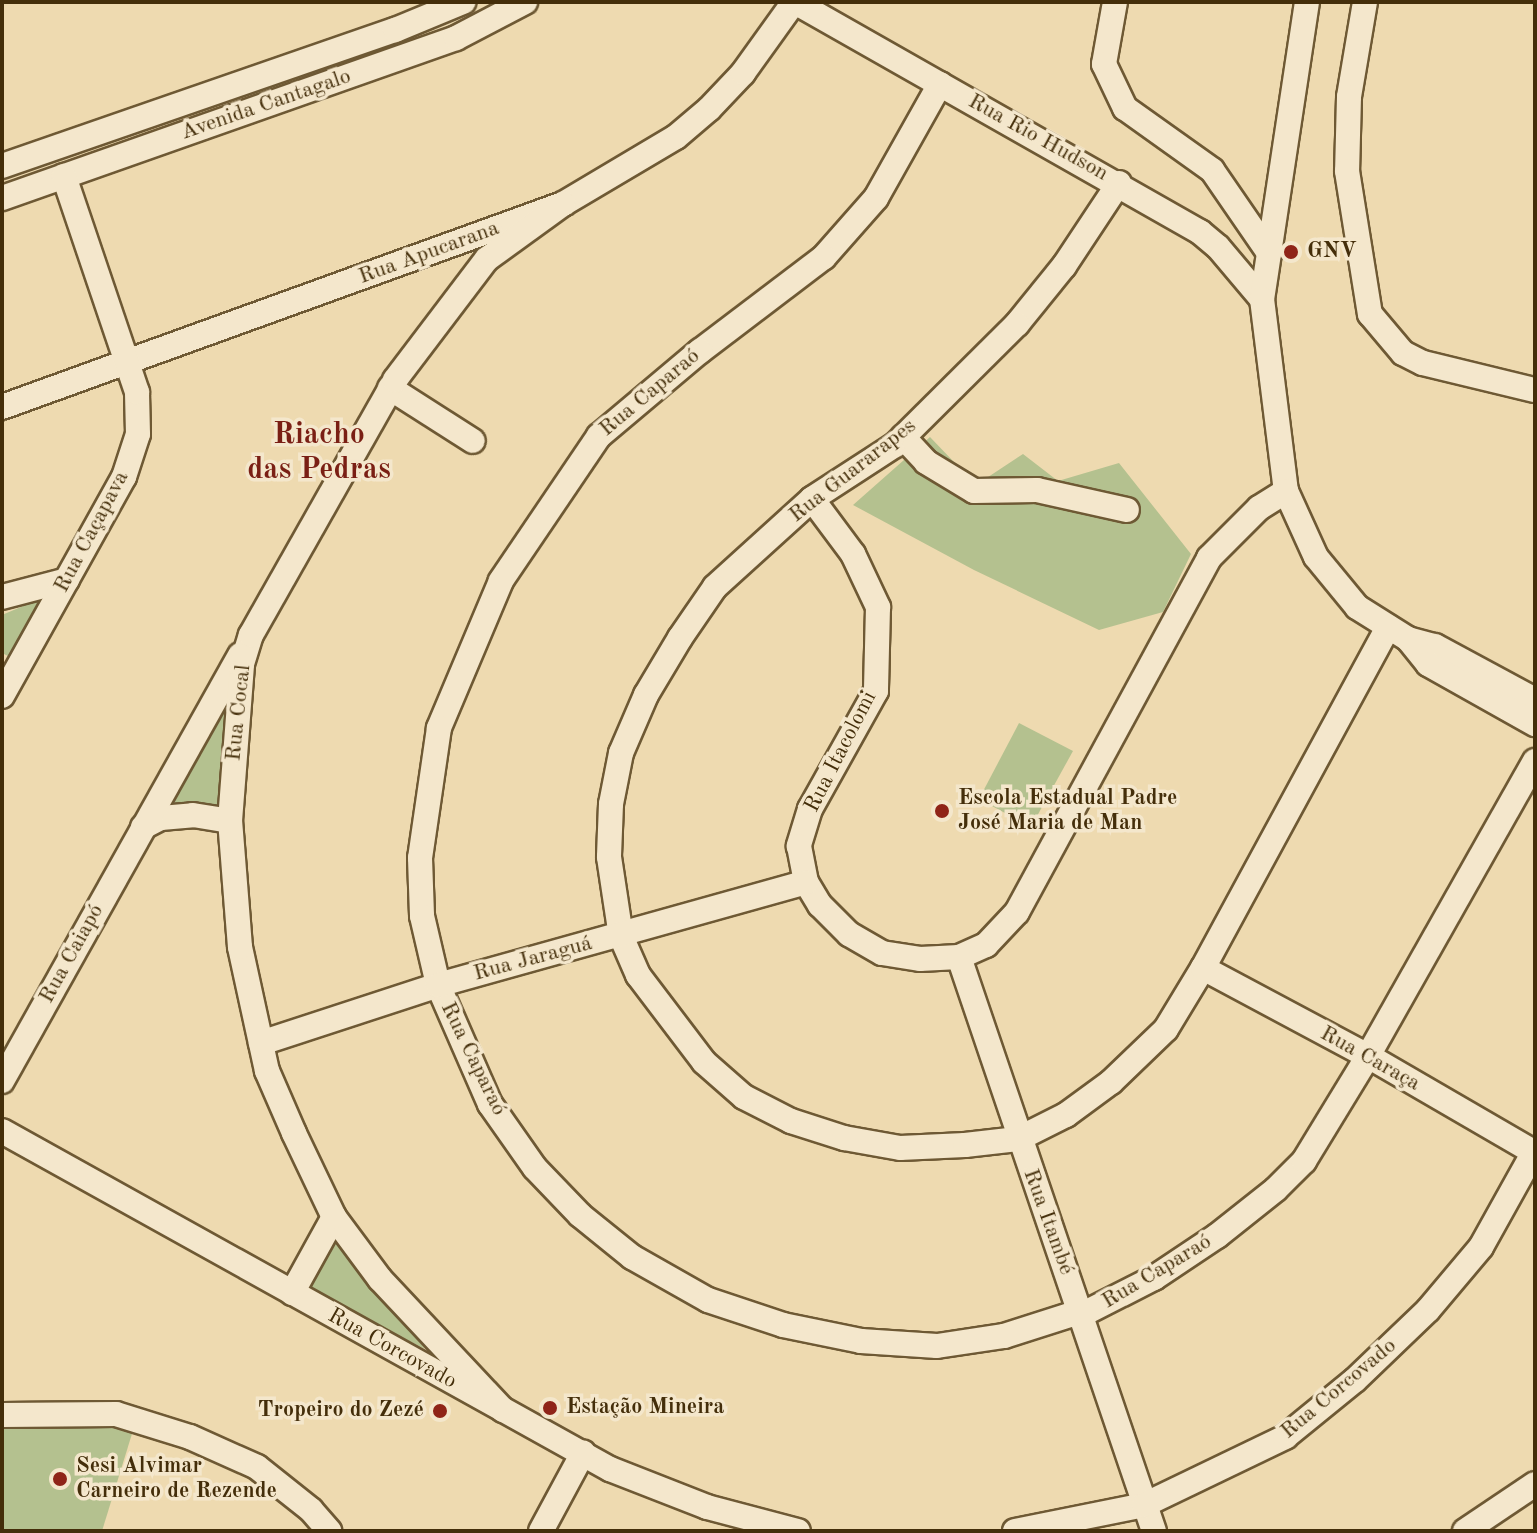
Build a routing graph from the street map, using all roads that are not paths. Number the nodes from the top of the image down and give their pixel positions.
1 (463, 2) edge
2 (525, 2) edge
3 (794, 2) edge
4 (1307, 2) edge
5 (1365, 2) edge
6 (1113, 13) edge
7 (940, 84) junction
8 (2, 166) edge
9 (64, 176) junction
10 (1119, 183) junction
11 (2, 198) edge
12 (563, 204) junction
13 (1269, 253) junction
14 (1262, 299) junction
15 (128, 363) junction
16 (1531, 383) edge
17 (390, 388) junction
18 (2, 407) edge
19 (903, 437) junction
20 (473, 441) dead end
21 (1286, 491) junction
22 (812, 499) junction
23 (1127, 510) dead end
24 (67, 580) junction
25 (2, 597) edge
26 (1398, 633) junction
27 (251, 635) junction
28 (10, 664) edge
29 (2, 696) edge
30 (1535, 700) edge
31 (1535, 724) edge
32 (1535, 761) edge
33 (230, 821) junction
34 (143, 827) junction
35 (806, 882) junction
36 (621, 936) junction
37 (959, 957) junction
38 (1203, 968) junction
39 (438, 985) junction
40 (261, 1043) junction
41 (1368, 1056) junction
42 (2, 1081) edge
43 (2, 1131) edge
44 (1018, 1139) junction
45 (1535, 1152) edge
46 (334, 1217) junction
47 (292, 1293) junction
48 (1081, 1315) junction
49 (503, 1410) junction
50 (2, 1415) edge
51 (583, 1453) junction
52 (1535, 1484) edge
53 (1144, 1505) junction
54 (329, 1531) edge
55 (541, 1531) edge
56 (798, 1531) edge
57 (1015, 1531) edge
58 (1154, 1531) edge
59 (1465, 1531) edge

1 - 8 street, Avenida Cantagalo
2 - 9 street, Avenida Cantagalo
3 - 7 street, Rua Rio Hudson
3 - 12 street, Rua Apucarana
4 - 13 street
5 - 16 street
6 - 13 street
7 - 10 street, Rua Rio Hudson
7 - 39 street, Rua Caparaó
9 - 11 street, Avenida Cantagalo
9 - 15 street, Rua Caçapava
10 - 14 street, Rua Rio Hudson
10 - 19 street, Rua Guararapes
12 - 15 street, Rua Apucarana
12 - 17 street, Rua Cocal
13 - 14 street
14 - 21 street
15 - 18 street, Rua Apucarana
15 - 24 street, Rua Caçapava
17 - 20 street
17 - 27 street, Rua Cocal
19 - 22 street, Rua Guararapes
19 - 23 street
21 - 26 street
21 - 37 street, Rua Itacolomi
22 - 35 street, Rua Itacolomi
22 - 36 street, Rua Guararapes
24 - 25 street
24 - 28 street, Rua Caçapava
26 - 30 street
26 - 31 street
26 - 38 street, Rua Guararapes
27 - 33 street, Rua Cocal
27 - 34 street, Rua Caiapó
28 - 29 street, Rua Caçapava
32 - 41 street, Rua Caparaó
33 - 34 street
33 - 40 street, Rua Cocal
34 - 42 street, Rua Caiapó
35 - 36 street, Rua Jaraguá
35 - 37 street, Rua Itacolomi
36 - 39 street, Rua Jaraguá
36 - 44 street, Rua Guararapes
37 - 44 street, Rua Itambé
38 - 41 street, Rua Caraça
38 - 44 street, Rua Guararapes
39 - 40 street, Rua Jaraguá
39 - 48 street, Rua Caparaó
40 - 46 street, Rua Cocal
41 - 45 street, Rua Caraça
41 - 48 street, Rua Caparaó
43 - 47 street, Rua Corcovado
44 - 48 street, Rua Itambé
45 - 53 street, Rua Corcovado
46 - 47 street
46 - 49 street, Rua Cocal
47 - 49 street, Rua Corcovado
48 - 53 street, Rua Itambé
49 - 51 street, Rua Corcovado
50 - 54 street
51 - 55 street
51 - 56 street, Rua Corcovado
52 - 59 street
53 - 57 street, Rua Corcovado
53 - 58 street, Rua Itambé

